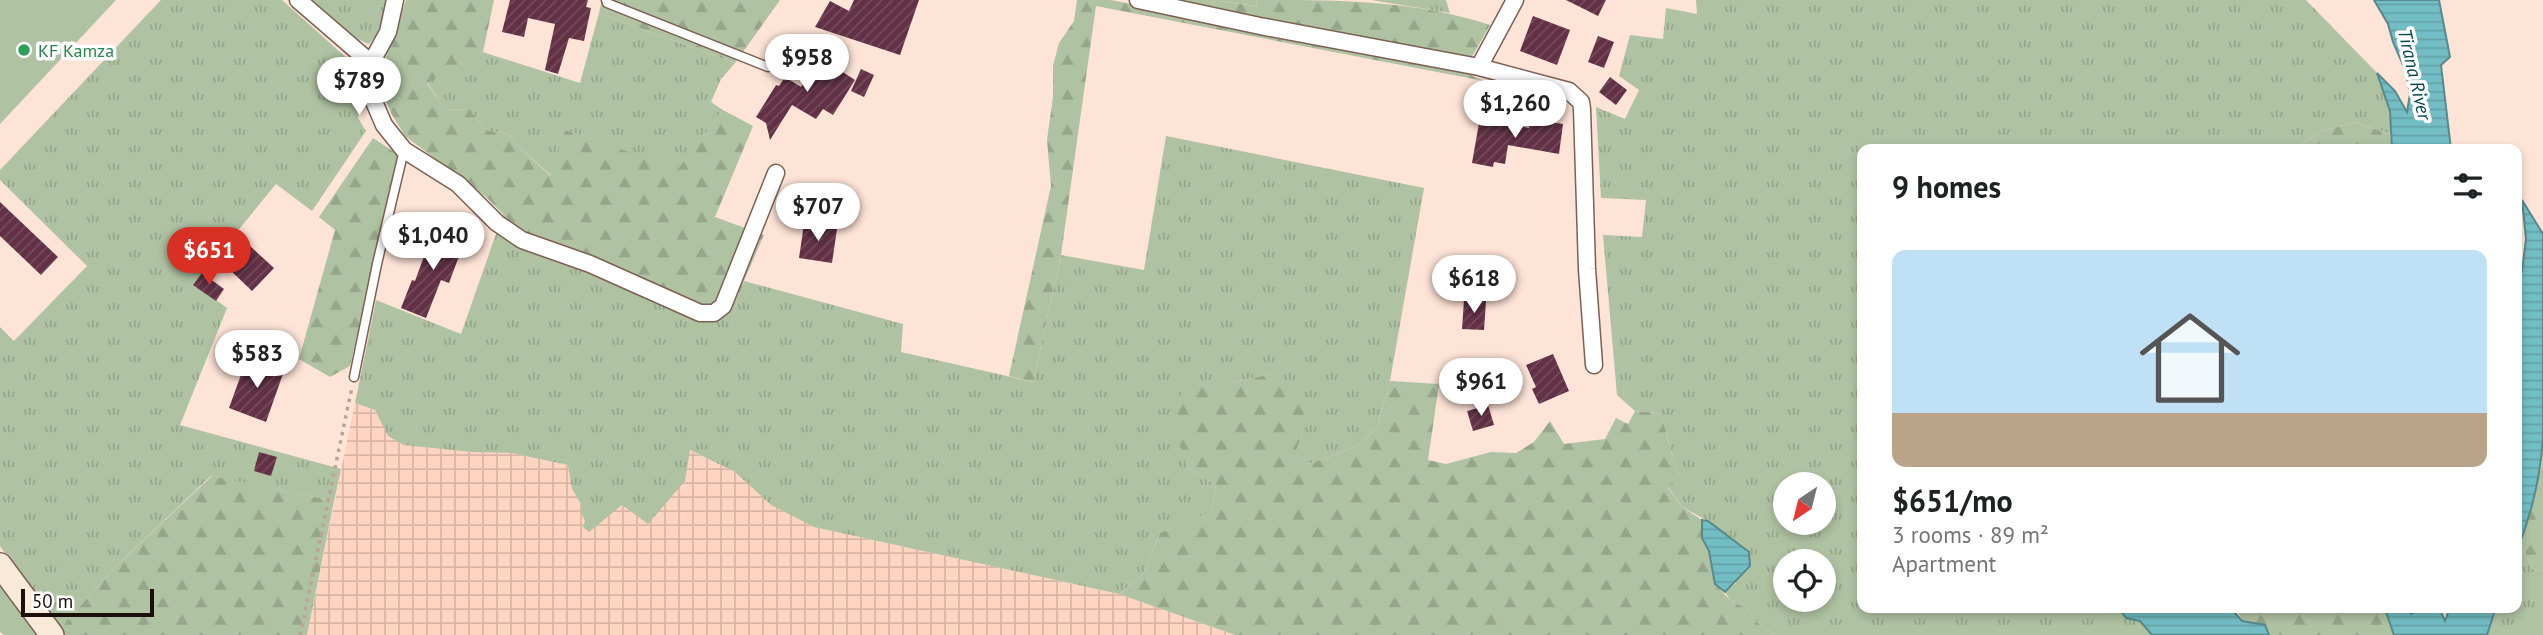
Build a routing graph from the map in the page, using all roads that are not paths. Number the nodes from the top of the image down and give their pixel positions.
1 (298, 0) edge
2 (395, 0) edge
3 (606, 0) edge
4 (1138, 0) edge
5 (1515, 0) edge
6 (370, 63) junction
7 (1479, 66) junction
8 (768, 67) dead end
9 (404, 150) junction
10 (776, 173) dead end
11 (1594, 365) dead end
12 (354, 377) road end
13 (0, 565) edge
14 (52, 635) edge

1 - 6 street
2 - 6 street
3 - 8 lane
4 - 7 street
5 - 7 street
6 - 9 street
7 - 11 street
9 - 10 street
9 - 12 lane
13 - 14 street

